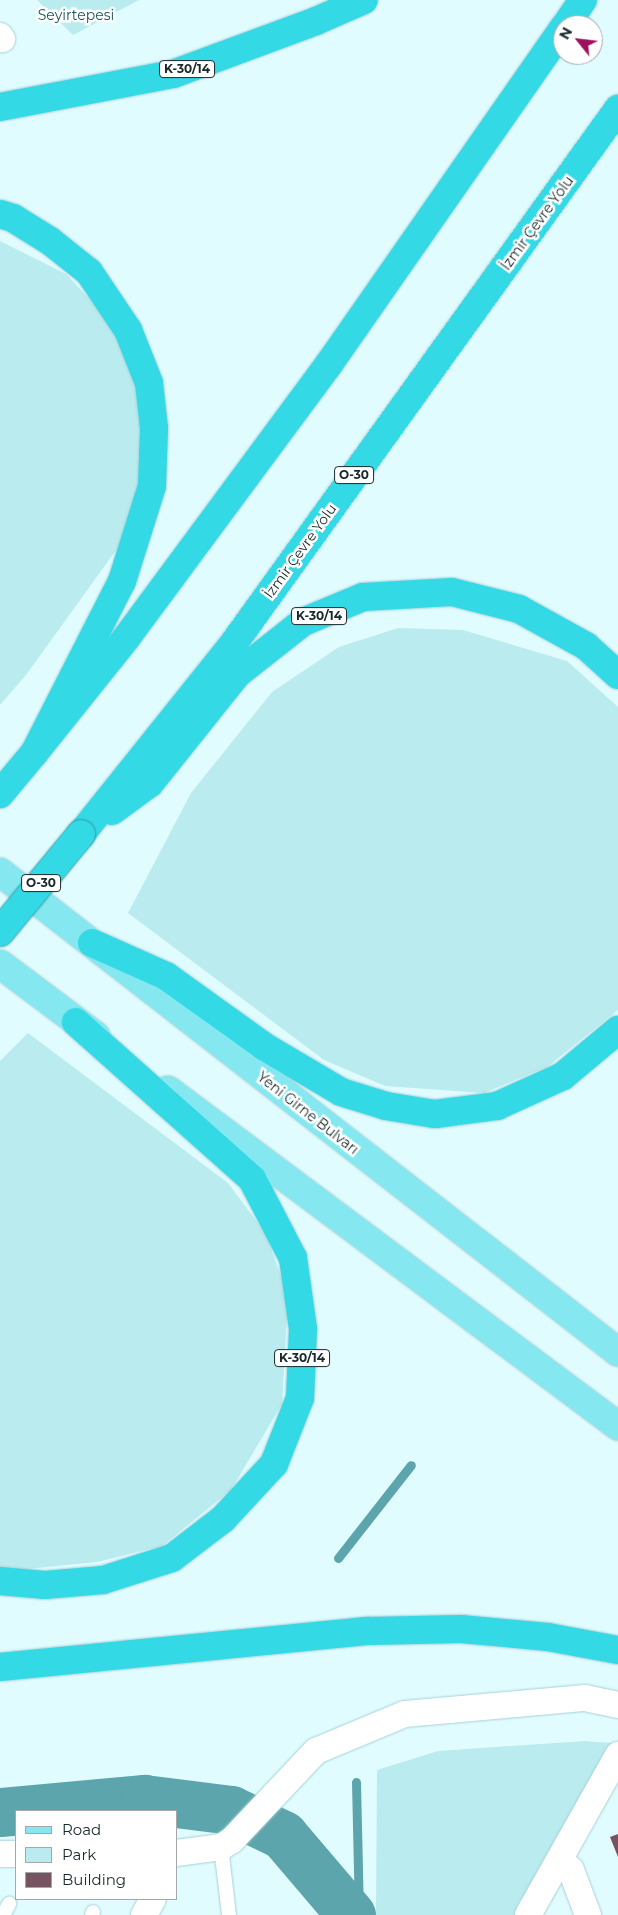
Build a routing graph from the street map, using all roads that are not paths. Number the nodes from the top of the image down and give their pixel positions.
1 (364, 0) edge
2 (583, 0) edge
3 (573, 15) edge
4 (553, 43) edge
5 (0, 107) edge
6 (618, 109) edge
7 (0, 214) edge
8 (618, 675) edge
9 (35, 752) junction
10 (0, 794) edge
11 (81, 834) junction
12 (0, 872) edge
13 (0, 932) edge
14 (92, 943) junction
15 (0, 964) edge
16 (76, 1022) junction
17 (618, 1030) edge
18 (618, 1352) edge
19 (618, 1426) edge
20 (0, 1581) edge
21 (618, 1650) edge
22 (0, 1667) edge
23 (618, 1705) edge
24 (618, 1755) edge
25 (226, 1843) junction
26 (0, 1854) edge
27 (15, 1854) edge
28 (178, 1854) edge
29 (561, 1860) junction
30 (152, 1900) edge
31 (144, 1915) edge
32 (229, 1915) edge
33 (528, 1915) edge
34 (588, 1915) edge

1 - 5 highway, K-30/14
2 - 3 highway
4 - 9 highway
6 - 11 highway, İzmir Çevre Yolu / O-30
7 - 9 highway
8 - 11 highway, K-30/14
9 - 10 highway
11 - 13 highway, İzmir Çevre Yolu / O-30, bridge
12 - 14 main road, Yeni Girne Bulvarı
14 - 17 highway
14 - 18 main road, Yeni Girne Bulvarı
15 - 16 main road
16 - 19 main road
16 - 20 highway, K-30/14
21 - 22 highway
23 - 25 street
24 - 29 street
25 - 28 street
25 - 32 lane
26 - 27 street
29 - 33 street
29 - 34 street
30 - 31 street

